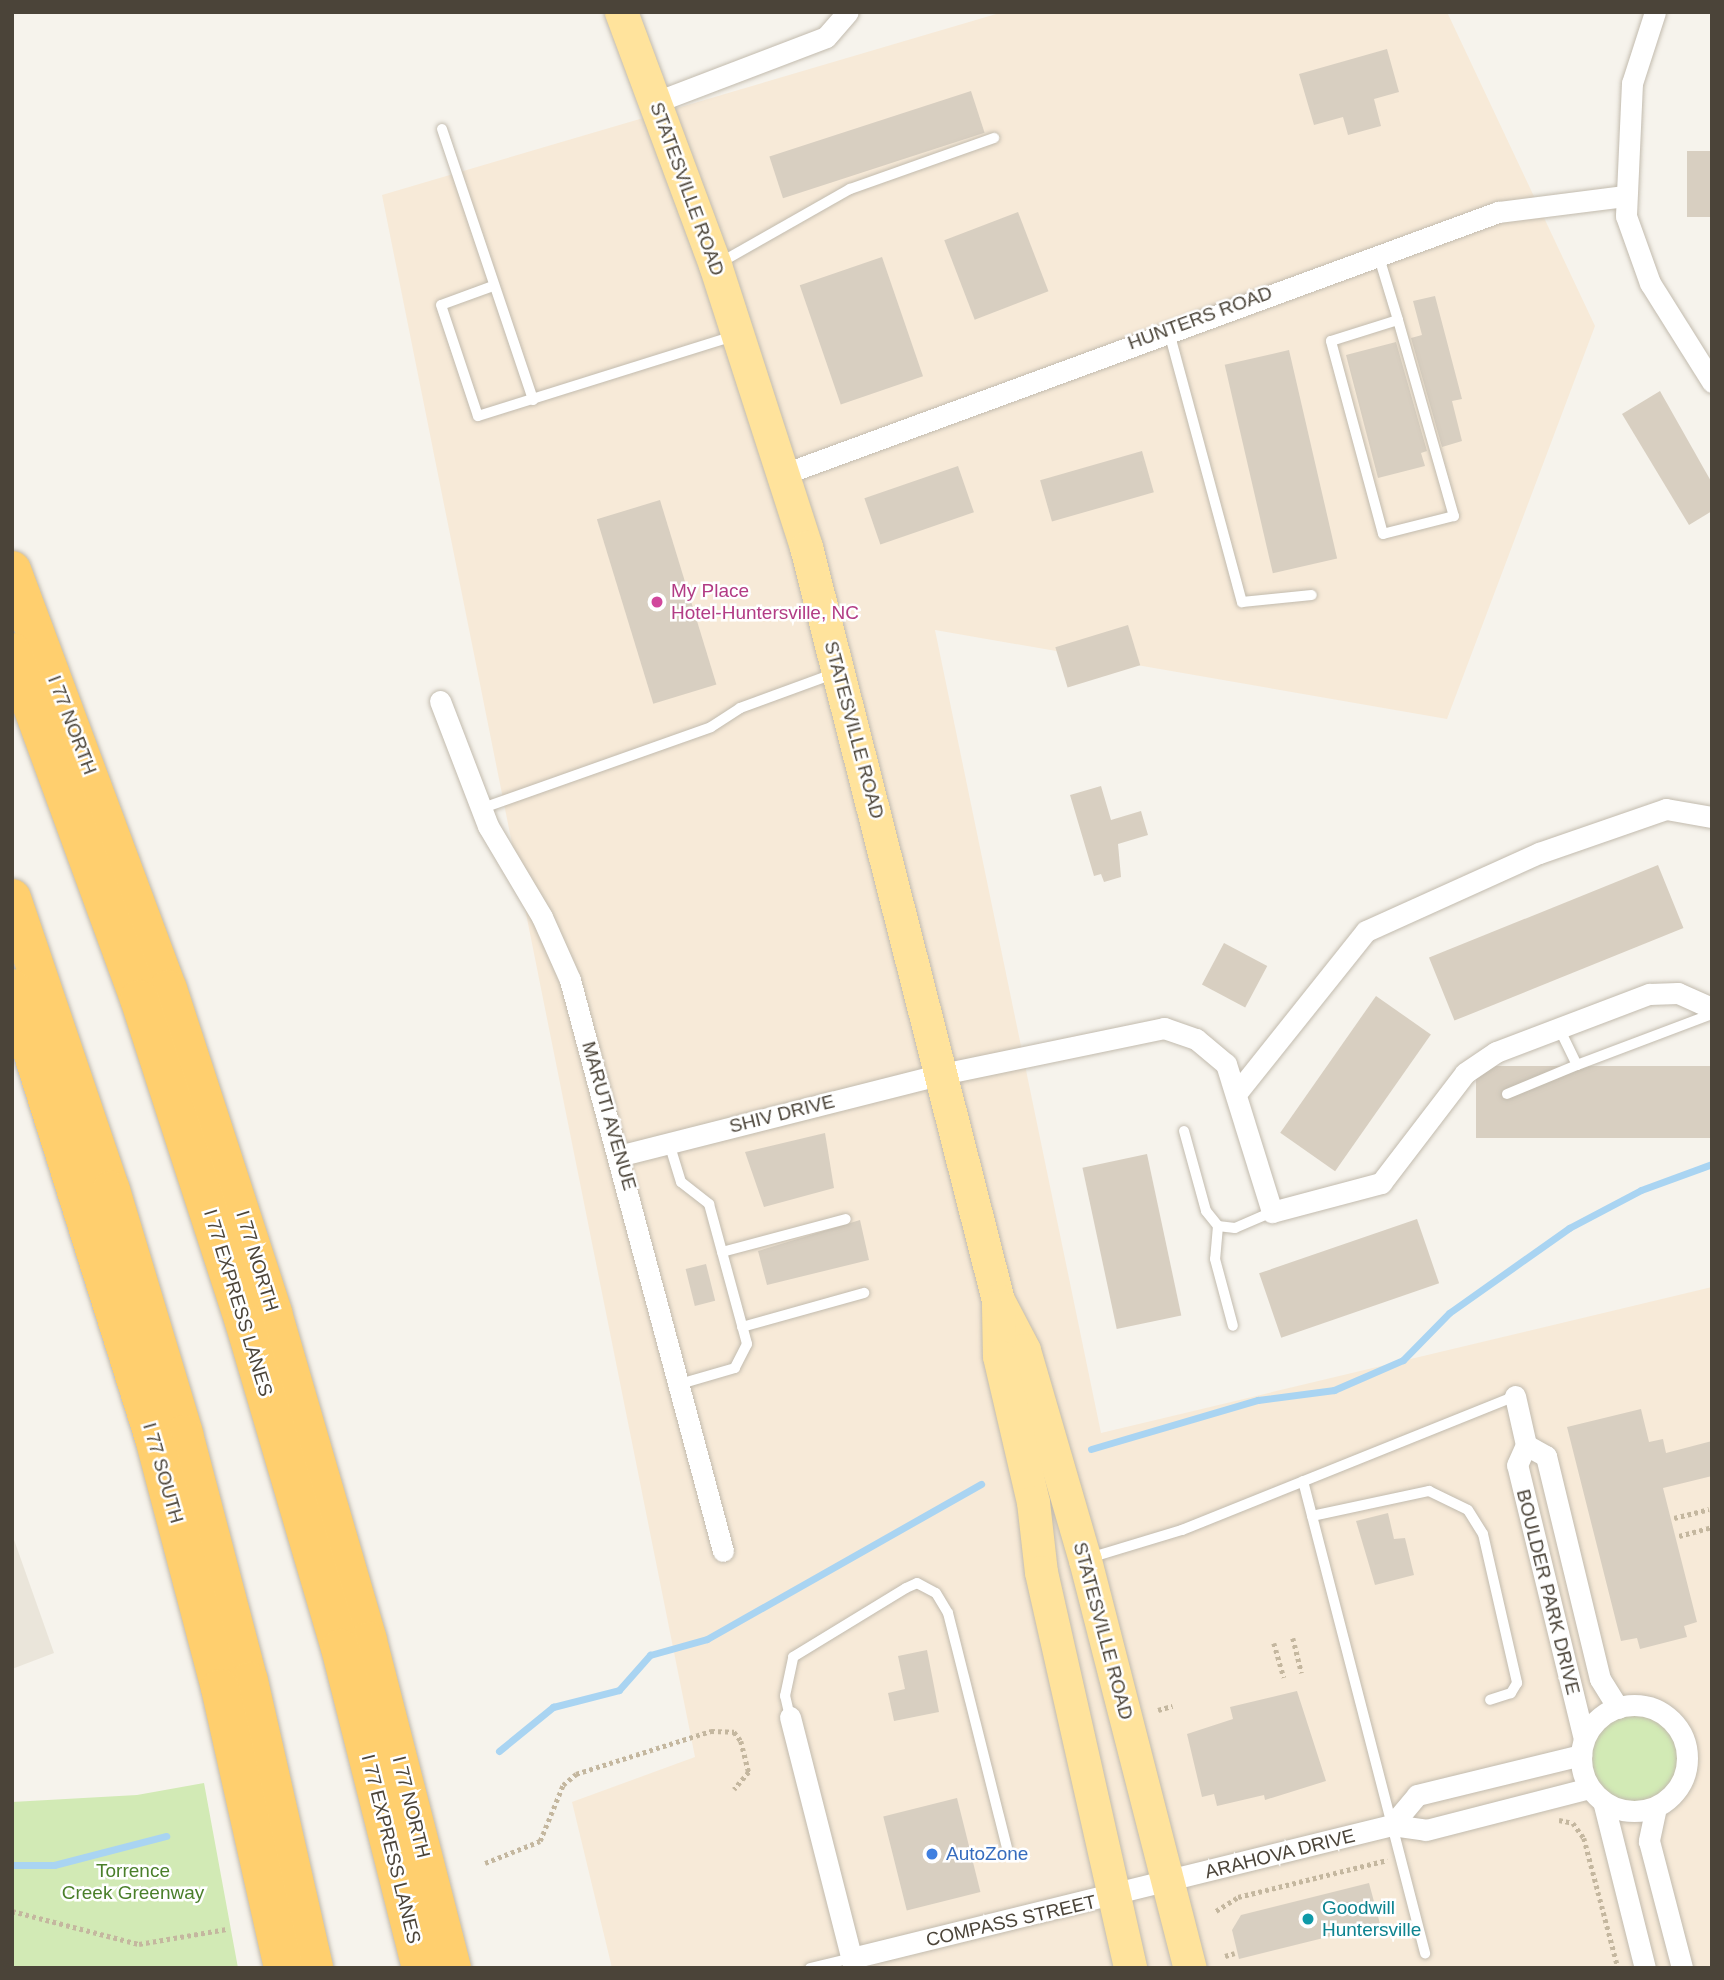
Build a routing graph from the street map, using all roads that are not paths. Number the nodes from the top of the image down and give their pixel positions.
1 (621, 12) edge
2 (848, 12) edge
3 (1655, 12) edge
4 (656, 102) junction
5 (442, 130) dead end
6 (994, 138) dead end
7 (1624, 196) junction
8 (1378, 254) junction
9 (715, 265) junction
10 (493, 286) junction
11 (1398, 320) junction
12 (1168, 329) junction
13 (739, 334) junction
14 (1712, 382) edge
15 (533, 400) junction
16 (784, 474) junction
17 (12, 570) edge
18 (1312, 595) dead end
19 (12, 652) edge
20 (839, 672) junction
21 (440, 701) dead end
22 (480, 810) junction
23 (1712, 817) edge
24 (12, 898) edge
25 (12, 988) edge
26 (1712, 1008) edge
27 (1712, 1014) edge
28 (1559, 1028) junction
29 (1577, 1065) junction
30 (942, 1074) junction
31 (1239, 1090) junction
32 (1507, 1094) dead end
33 (1184, 1131) dead end
34 (669, 1143) junction
35 (622, 1156) junction
36 (1272, 1212) junction
37 (845, 1219) dead end
38 (1218, 1226) junction
39 (722, 1252) junction
40 (864, 1293) dead end
41 (998, 1300) junction
42 (1233, 1326) dead end
43 (742, 1327) junction
44 (680, 1384) junction
45 (1515, 1396) joint
46 (1526, 1445) junction
47 (1303, 1481) junction
48 (1312, 1516) junction
49 (723, 1551) dead end
50 (1085, 1560) junction
51 (1490, 1700) dead end
52 (1618, 1708) junction
53 (790, 1717) joint
54 (1582, 1747) junction
55 (1596, 1795) junction
56 (1656, 1807) junction
57 (1392, 1825) junction
58 (1007, 1847) dead end
59 (1169, 1883) junction
60 (1112, 1897) junction
61 (1425, 1953) dead end
62 (853, 1963) edge
63 (284, 1968) edge
64 (314, 1968) edge
65 (421, 1968) edge
66 (452, 1968) edge
67 (810, 1968) edge
68 (1130, 1968) edge
69 (1190, 1968) edge
70 (1645, 1968) edge
71 (1682, 1968) edge

1 - 4 main road, STATESVILLE ROAD
2 - 4 street
3 - 7 street
4 - 9 main road, STATESVILLE ROAD
5 - 10 lane
6 - 9 lane
7 - 8 street, HUNTERS ROAD
7 - 14 street
8 - 11 lane
8 - 12 street, HUNTERS ROAD
9 - 13 main road, STATESVILLE ROAD
10 - 15 lane
10 - 15 lane
11 - 11 lane
12 - 16 street, HUNTERS ROAD
12 - 18 lane
13 - 15 lane
13 - 16 main road, STATESVILLE ROAD
16 - 20 main road, STATESVILLE ROAD
17 - 66 highway, I 77 NORTH
19 - 65 highway, I 77 EXPRESS LANES
20 - 22 lane
20 - 30 main road, STATESVILLE ROAD
21 - 22 street, MARUTI AVENUE
22 - 35 street, MARUTI AVENUE
23 - 31 street
24 - 64 highway
25 - 63 highway, I 77 SOUTH
26 - 28 street
27 - 29 lane
28 - 29 lane
28 - 36 street
29 - 32 lane
30 - 31 street, SHIV DRIVE
30 - 34 street, SHIV DRIVE
30 - 41 main road, STATESVILLE ROAD
31 - 36 street, SHIV DRIVE
33 - 38 lane
34 - 35 street, SHIV DRIVE
34 - 39 lane
35 - 44 street, MARUTI AVENUE
36 - 38 lane
37 - 39 lane
38 - 42 lane
39 - 43 lane
40 - 43 lane
41 - 50 main road, STATESVILLE ROAD
41 - 60 main road, STATESVILLE ROAD
43 - 44 lane
44 - 49 street, MARUTI AVENUE
45 - 46 street, BOULDER PARK DRIVE
45 - 47 lane
46 - 52 street, BOULDER PARK DRIVE
46 - 54 street, BOULDER PARK DRIVE
47 - 48 lane
47 - 50 lane
48 - 51 lane
48 - 57 lane
50 - 59 main road, STATESVILLE ROAD
52 - 54 street
52 - 56 street
53 - 58 lane
53 - 62 street
54 - 55 street
54 - 57 street
55 - 56 street
55 - 57 street, ARAHOVA DRIVE
55 - 70 street
56 - 71 street
57 - 59 street, ARAHOVA DRIVE
57 - 61 lane
59 - 60 street, COMPASS STREET
59 - 69 main road, STATESVILLE ROAD
60 - 62 street, COMPASS STREET
60 - 68 main road, STATESVILLE ROAD
62 - 67 lane

